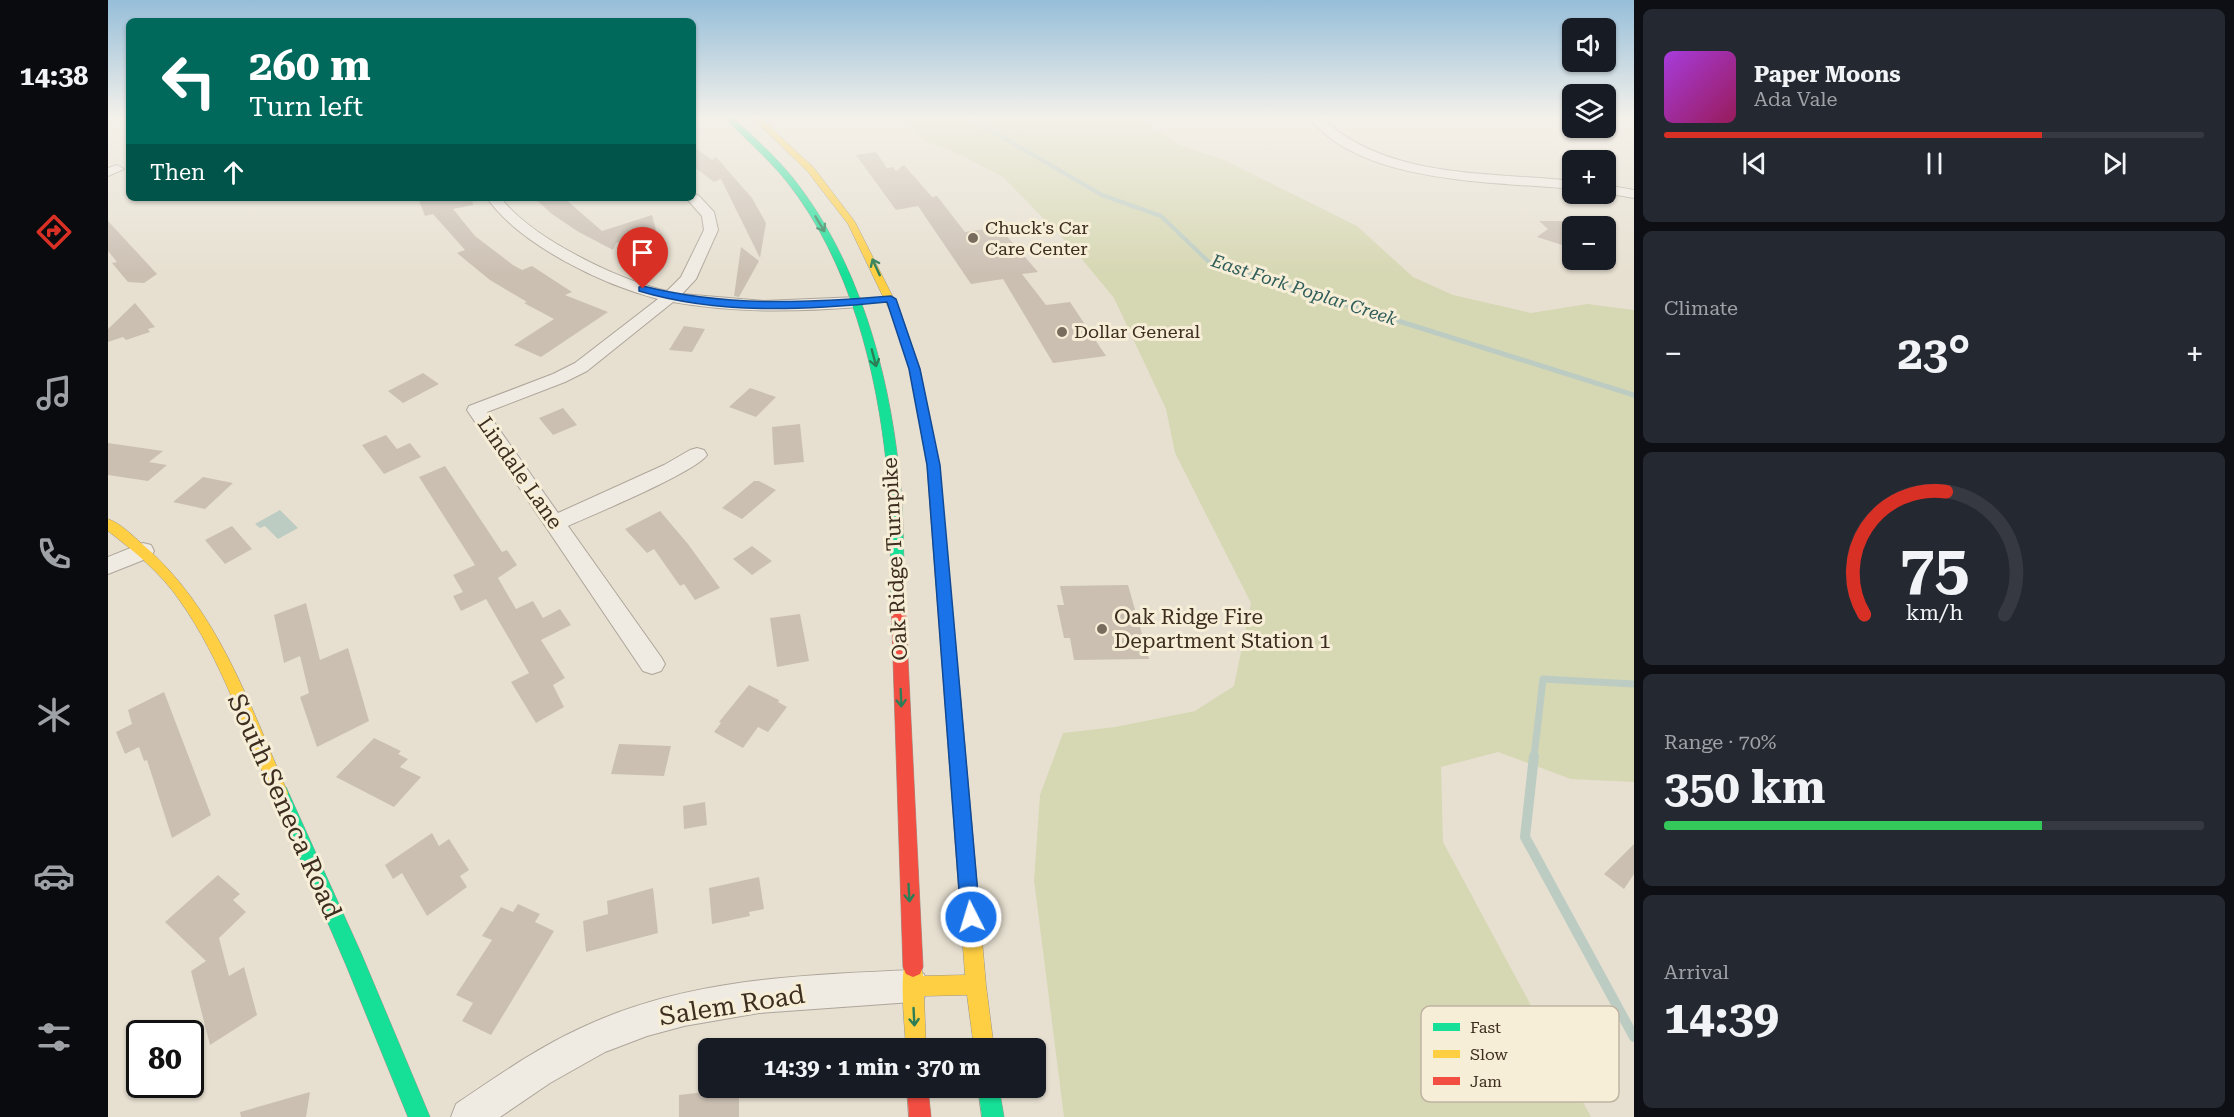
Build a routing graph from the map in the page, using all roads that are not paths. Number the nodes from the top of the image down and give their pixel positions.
1 (780, 169) edge
2 (809, 169) edge
3 (1429, 169) edge
4 (1562, 184) edge
5 (1616, 191) edge
6 (1634, 194) edge
7 (497, 201) edge
8 (696, 201) edge
9 (670, 297) junction
10 (874, 300) junction
11 (697, 454) dead end
12 (555, 523) junction
13 (108, 524) edge
14 (143, 551) junction
15 (108, 566) edge
16 (899, 645) junction
17 (919, 645) dead end
18 (652, 664) dead end
19 (976, 985) junction
20 (912, 986) junction
21 (915, 1038) edge
22 (983, 1038) edge
23 (919, 1098) edge
24 (990, 1098) edge
25 (419, 1117) edge
26 (470, 1117) edge
27 (920, 1117) edge
28 (993, 1117) edge

1 -> 10 main road, Oak Ridge Turnpike
10 -> 2 main road, Oak Ridge Turnpike
3 - 4 street
5 - 6 street
7 - 9 street
8 - 9 street
9 - 10 street
9 - 12 street, Lindale Lane
10 -> 16 main road, Oak Ridge Turnpike
10 - 19 main road, Oak Ridge Turnpike
11 - 12 street
12 - 18 street, Lindale Lane
13 - 14 main road, South Seneca Road
14 - 15 street
14 - 25 main road, South Seneca Road
16 - 17 main road
16 -> 20 main road, Oak Ridge Turnpike
19 - 20 main road
19 - 22 main road, Oak Ridge Turnpike
20 -> 21 main road, Oak Ridge Turnpike
20 - 26 street, Salem Road
23 - 27 main road
24 - 28 main road

